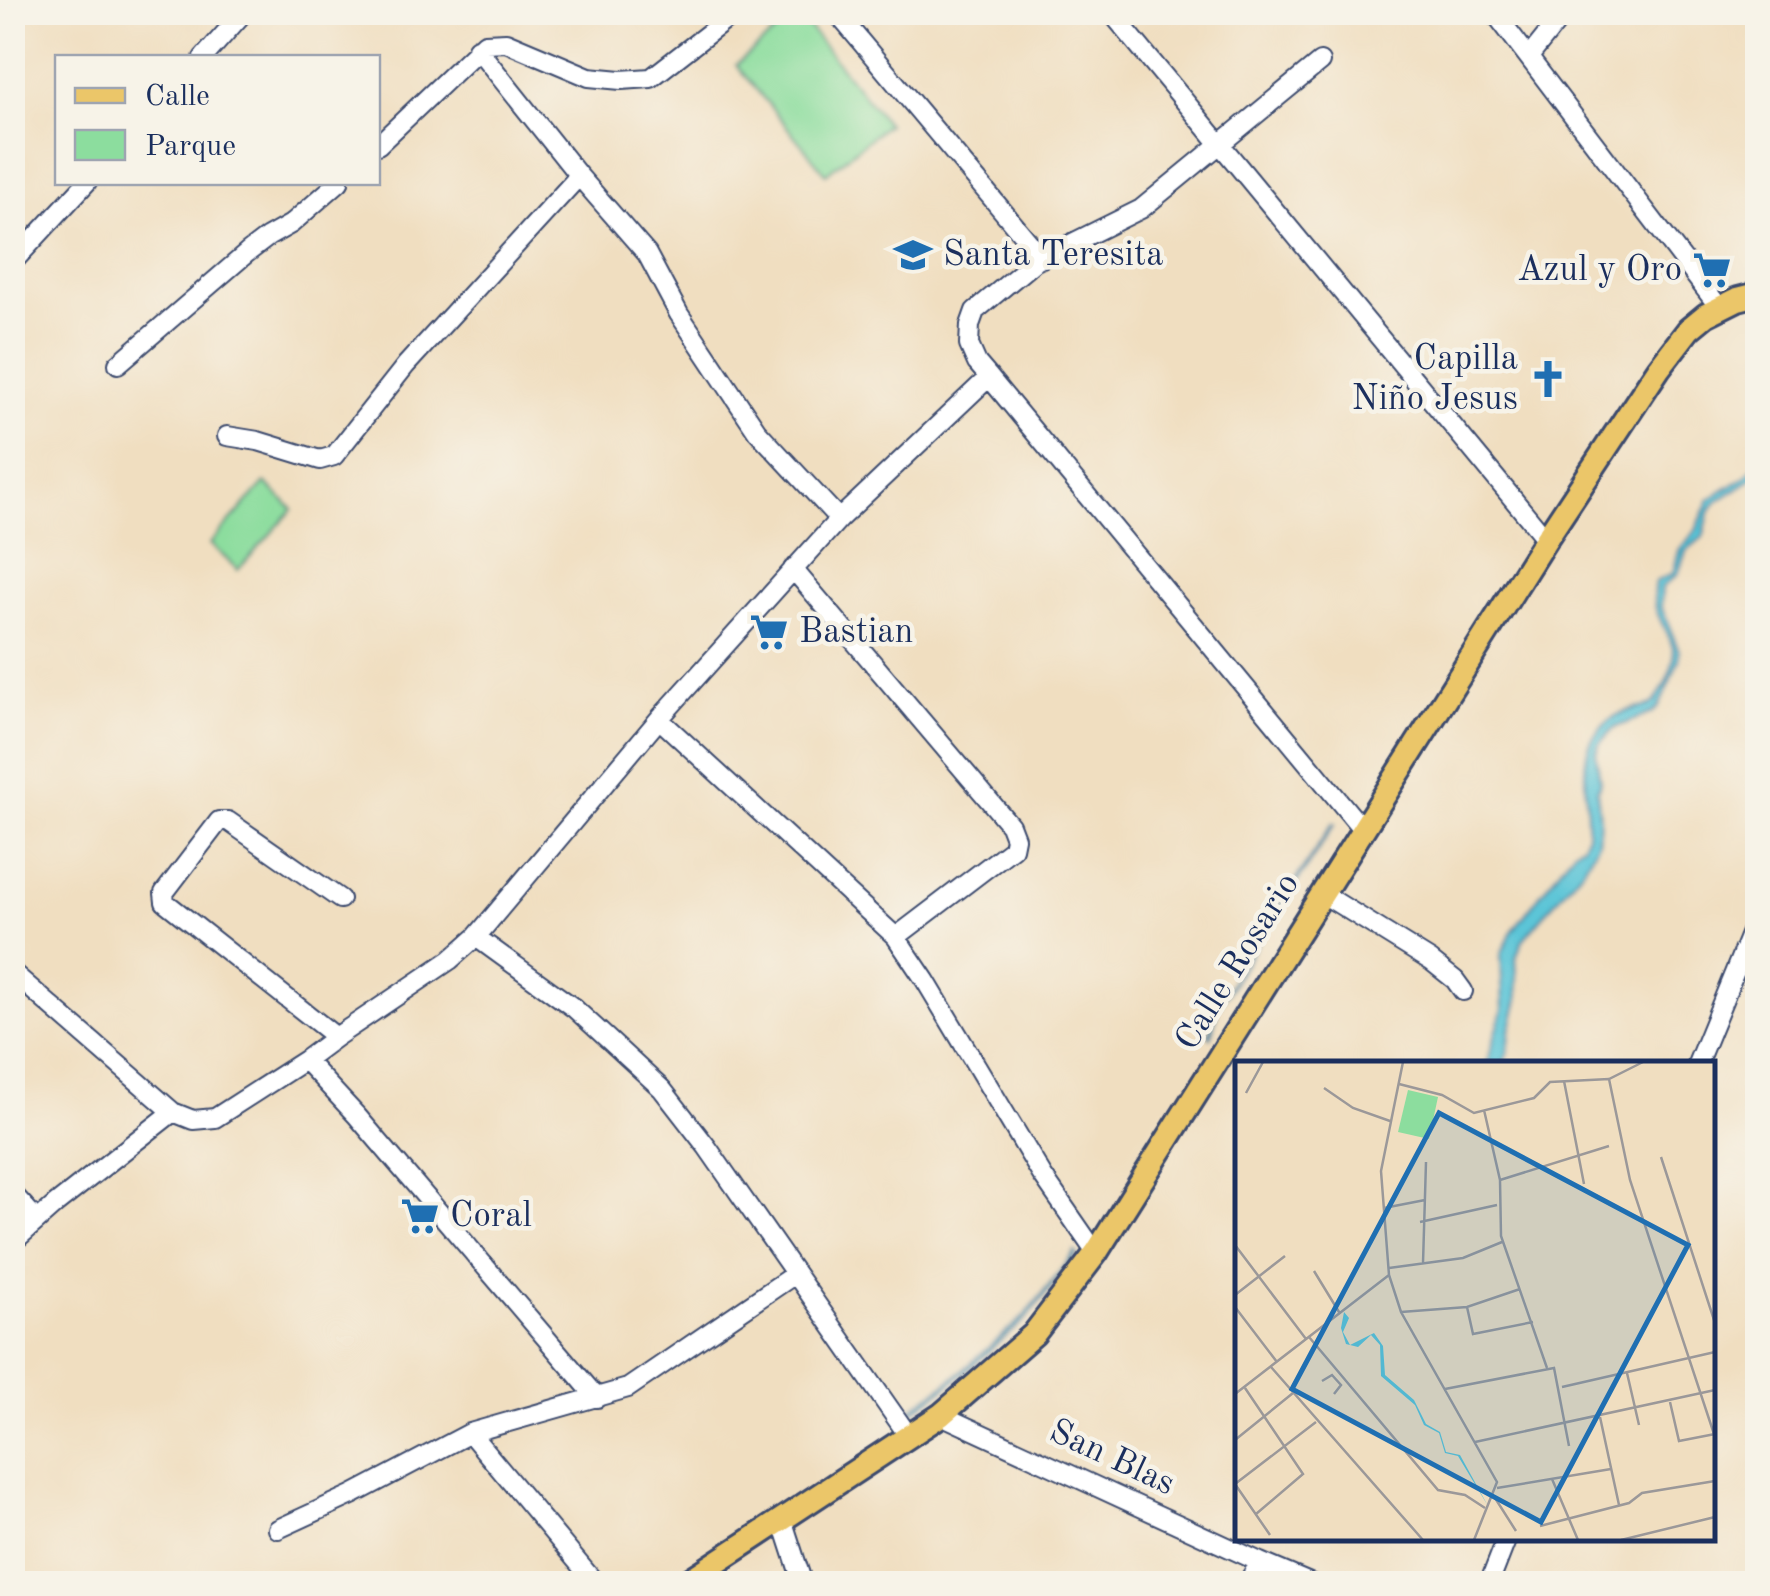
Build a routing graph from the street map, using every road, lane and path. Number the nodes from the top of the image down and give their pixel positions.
1 (244, 12) edge
2 (736, 12) edge
3 (836, 12) edge
4 (1111, 12) edge
5 (1494, 12) edge
6 (1565, 12) edge
7 (478, 48) junction
8 (206, 55) edge
9 (1529, 57) junction
10 (1320, 62) dead end
11 (380, 143) edge
12 (1219, 144) junction
13 (579, 176) junction
14 (84, 185) edge
15 (336, 185) edge
16 (1042, 258) junction
17 (12, 263) edge
18 (1758, 294) edge
19 (1718, 307) junction
20 (118, 364) dead end
21 (989, 378) junction
22 (227, 436) dead end
23 (838, 519) junction
24 (1546, 539) junction
25 (793, 569) junction
26 (658, 719) junction
27 (1363, 830) junction
28 (1322, 894) junction
29 (340, 899) dead end
30 (1758, 916) edge
31 (476, 937) junction
32 (896, 937) junction
33 (12, 972) edge
34 (1463, 991) dead end
35 (336, 1036) junction
36 (305, 1060) junction
37 (1698, 1061) edge
38 (173, 1112) junction
39 (12, 1193) edge
40 (37, 1220) junction
41 (12, 1243) edge
42 (1096, 1253) junction
43 (795, 1274) junction
44 (597, 1398) junction
45 (941, 1414) junction
46 (470, 1433) junction
47 (908, 1435) junction
48 (782, 1518) junction
49 (278, 1530) dead end
50 (1507, 1541) edge
51 (1260, 1562) junction
52 (596, 1584) edge
53 (684, 1584) edge
54 (803, 1584) edge
55 (1247, 1584) edge
56 (1312, 1584) edge
57 (1489, 1584) edge

1 - 8 street
2 - 7 street
3 - 16 street
4 - 12 street
5 - 9 street
6 - 9 street
7 - 11 street
7 - 13 street
9 - 19 street
10 - 12 street
12 - 16 street
12 - 24 street
13 - 22 street
13 - 23 street
14 - 17 street
15 - 20 street
16 - 21 street
18 - 19 main road, Calle Rosario
19 - 24 main road, Calle Rosario
21 - 23 street
21 - 27 street
23 - 25 street
24 - 27 main road, Calle Rosario
25 - 26 street
25 - 32 street
26 - 31 street
26 - 32 street
27 - 28 main road, Calle Rosario
28 - 34 street
28 - 42 main road, Calle Rosario
29 - 35 street
30 - 37 street
31 - 35 street
31 - 43 street
32 - 42 street
33 - 38 street
35 - 36 street
36 - 38 street
36 - 44 street
38 - 40 street
39 - 40 street
40 - 41 street
42 - 45 main road, Calle Rosario
43 - 44 street
43 - 47 street
44 - 46 street
45 - 47 main road, Calle Rosario
45 - 51 street, San Blas
46 - 49 street
46 - 52 street
47 - 48 main road, Calle Rosario
48 - 53 main road, Calle Rosario
48 - 54 street
50 - 57 street
51 - 55 street
51 - 56 street, San Blas

